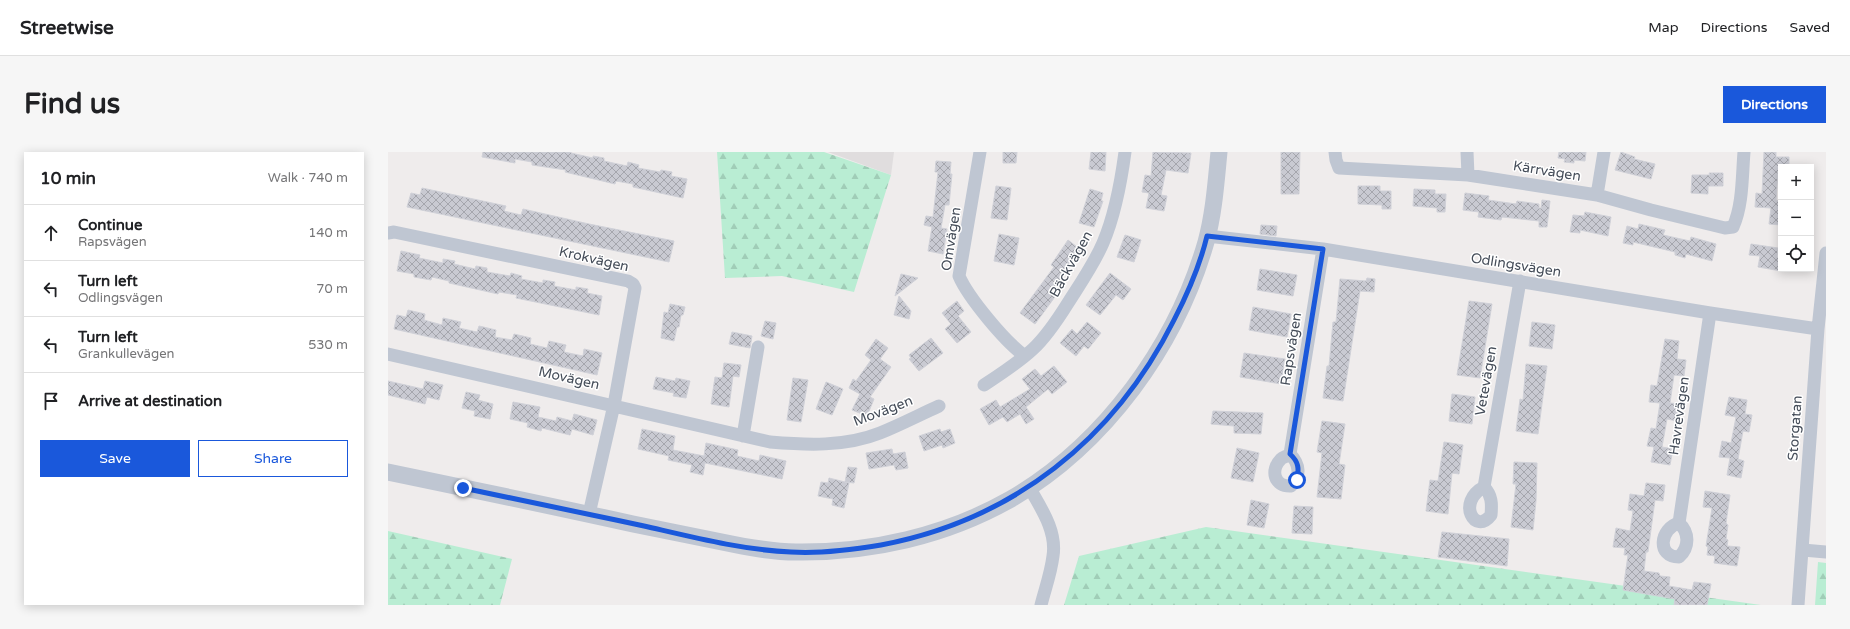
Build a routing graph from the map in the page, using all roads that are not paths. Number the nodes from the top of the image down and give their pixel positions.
1 (980, 152) edge
2 (1125, 152) edge
3 (1218, 152) edge
4 (1335, 152) edge
5 (1467, 152) edge
6 (1604, 152) edge
7 (1744, 152) edge
8 (1468, 175) junction
9 (1596, 194) junction
10 (388, 233) edge
11 (1207, 236) junction
12 (1323, 249) junction
13 (1826, 253) edge
14 (1520, 282) junction
15 (1710, 313) junction
16 (1818, 329) junction
17 (758, 347) dead end
18 (388, 354) edge
19 (1025, 356) junction
20 (1821, 374) edge
21 (984, 386) dead end
22 (614, 405) junction
23 (939, 406) dead end
24 (743, 436) junction
25 (1290, 454) dead end
26 (388, 472) edge
27 (1029, 487) junction
28 (1484, 487) dead end
29 (589, 514) junction
30 (1679, 523) dead end
31 (1803, 550) junction
32 (1826, 552) edge
33 (1041, 605) edge
34 (1798, 605) edge

1 - 19 street, Omvägen
2 - 19 street, Bäckvägen
3 - 11 street
4 - 8 street, Kärrvägen
5 - 8 street
6 - 9 street
7 - 9 street, Kärrvägen
8 - 9 street, Kärrvägen
10 - 22 street, Krokvägen
11 - 12 street, Odlingsvägen
11 - 27 street
12 - 14 street, Odlingsvägen
12 - 25 street, Rapsvägen
13 - 16 street, Storgatan
14 - 15 street, Odlingsvägen
14 - 28 street, Vetevägen
15 - 16 street, Odlingsvägen
15 - 30 street, Havrevägen
16 - 20 street, Storgatan
17 - 24 street
18 - 22 street, Movägen
19 - 21 street, Bäckvägen
20 - 31 street, Storgatan
22 - 24 street, Movägen
22 - 29 street, Krokvägen
23 - 24 street, Movägen
26 - 29 street
27 - 29 street
27 - 33 street
31 - 32 street
31 - 34 street, Storgatan

